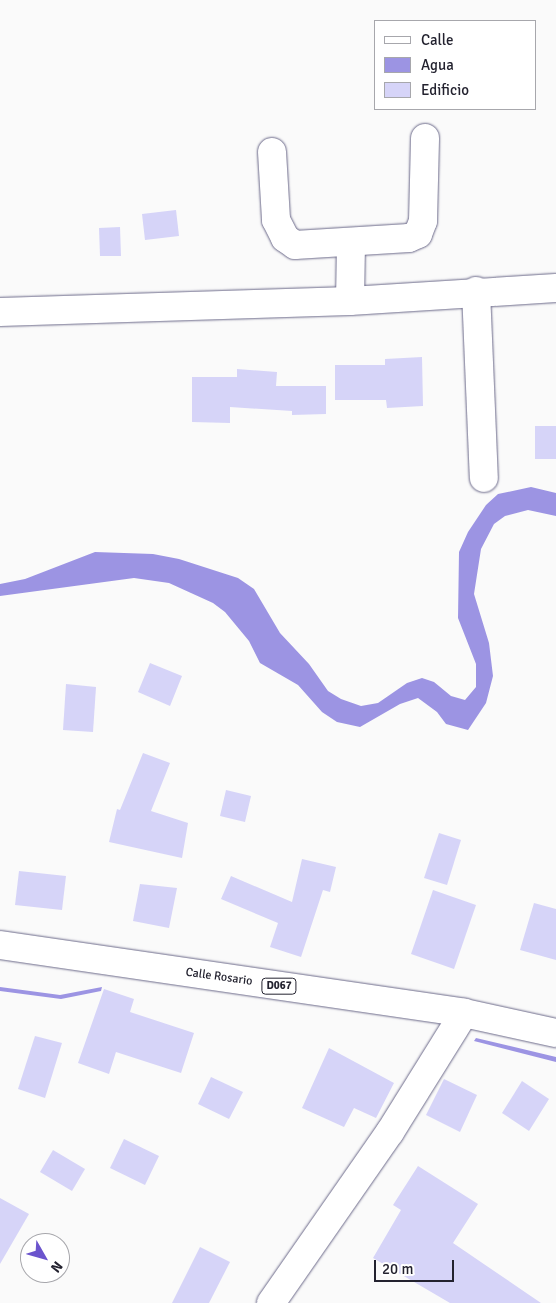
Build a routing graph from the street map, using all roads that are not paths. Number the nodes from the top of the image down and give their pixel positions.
1 (425, 138) dead end
2 (272, 152) dead end
3 (351, 242) junction
4 (556, 288) edge
5 (476, 291) junction
6 (350, 301) junction
7 (0, 312) edge
8 (484, 478) dead end
9 (0, 945) edge
10 (464, 1013) junction
11 (556, 1033) edge
12 (271, 1303) edge

1 - 3 street
2 - 3 street
3 - 6 street
4 - 5 street
5 - 6 street
5 - 8 street
6 - 7 street
9 - 10 street, Calle Rosario / D067
10 - 11 street, Calle Rosario / D067
10 - 12 street

